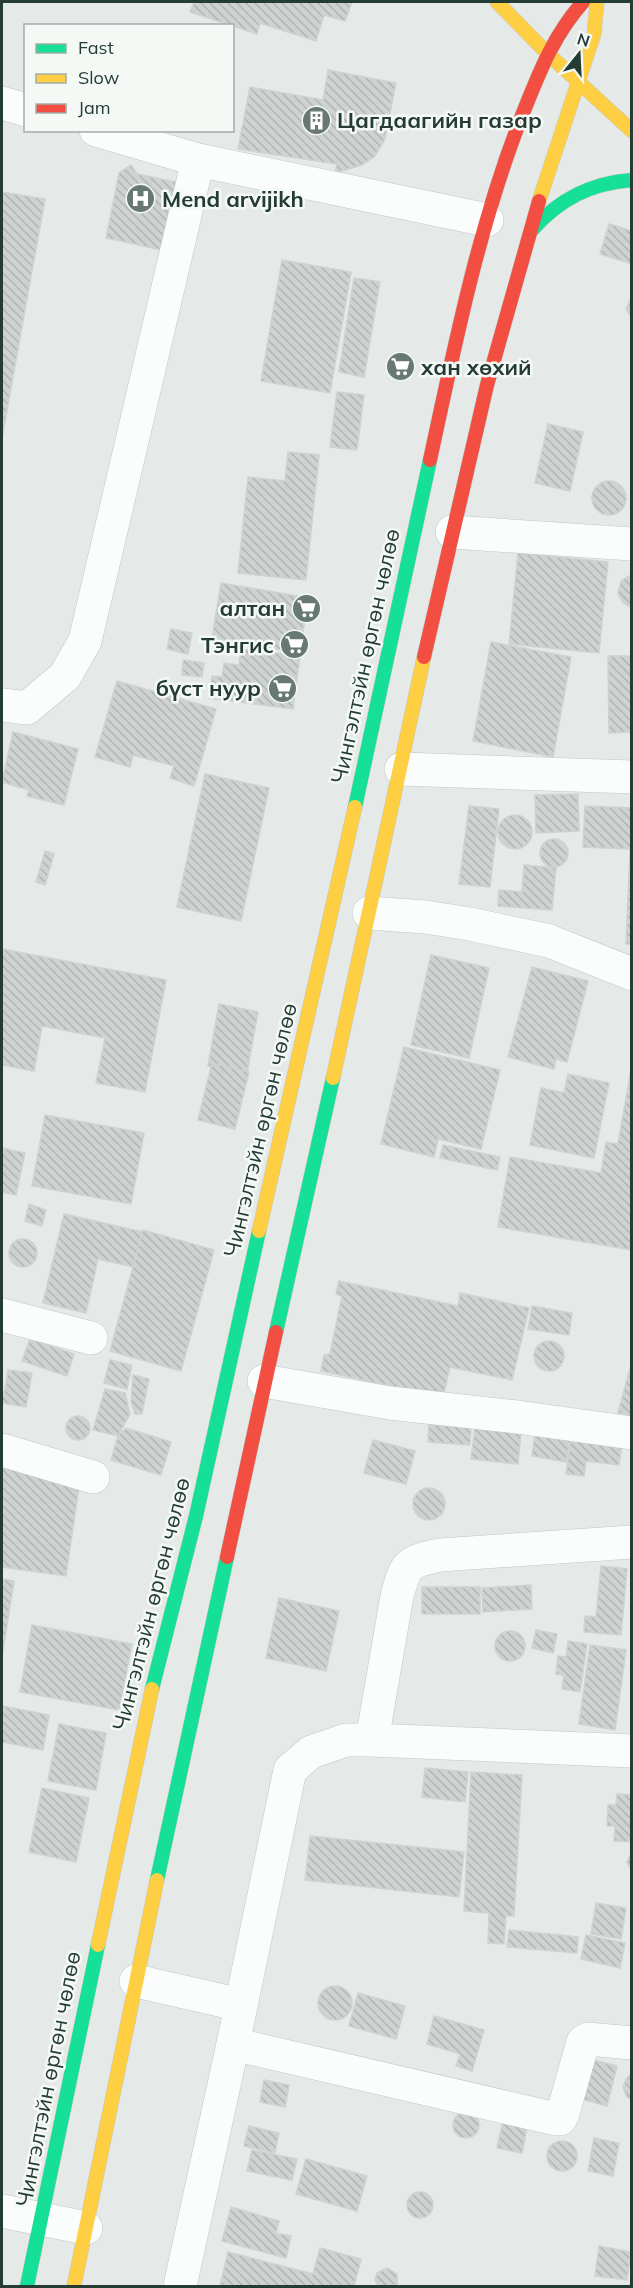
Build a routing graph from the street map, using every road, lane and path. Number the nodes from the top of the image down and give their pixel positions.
1 (497, 2) edge
2 (583, 2) edge
3 (597, 2) edge
4 (548, 53) junction
5 (579, 80) junction
6 (2, 103) edge
7 (24, 109) edge
8 (632, 131) edge
9 (103, 132) edge
10 (198, 160) junction
11 (632, 180) edge
12 (487, 220) junction
13 (530, 232) junction
14 (452, 532) junction
15 (632, 544) edge
16 (2, 705) edge
17 (401, 769) junction
18 (632, 777) edge
19 (369, 913) junction
20 (632, 974) edge
21 (2, 1315) edge
22 (92, 1338) dead end
23 (264, 1380) junction
24 (632, 1433) edge
25 (2, 1450) edge
26 (93, 1477) dead end
27 (632, 1542) edge
28 (372, 1740) junction
29 (632, 1751) edge
30 (136, 1981) junction
31 (241, 2005) junction
32 (632, 2043) edge
33 (233, 2044) junction
34 (2, 2211) edge
35 (41, 2220) junction
36 (86, 2228) junction
37 (27, 2286) edge
38 (74, 2286) edge
39 (180, 2286) edge

1 - 4 main road
2 - 4 main road, Чингэлтэйн өргөн чөлөө
3 - 5 main road
4 - 5 main road
4 - 12 main road, Чингэлтэйн өргөн чөлөө
5 - 8 main road
5 - 13 main road
6 - 7 street
9 - 10 street
10 - 12 street
10 - 16 street
11 - 13 main road
12 - 35 main road, Чингэлтэйн өргөн чөлөө
13 - 14 main road
14 - 15 street
14 - 17 main road
17 - 18 street
17 - 19 main road
19 - 20 street
19 - 23 main road
21 - 22 street
23 - 24 street
23 - 30 main road
25 - 26 street
27 - 28 street
28 - 29 street
28 - 31 street
30 - 31 street
30 - 36 main road
31 - 33 street
32 - 33 street
33 - 39 street
34 - 35 street
35 - 36 street
35 - 37 main road, Чингэлтэйн өргөн чөлөө
36 - 38 main road

